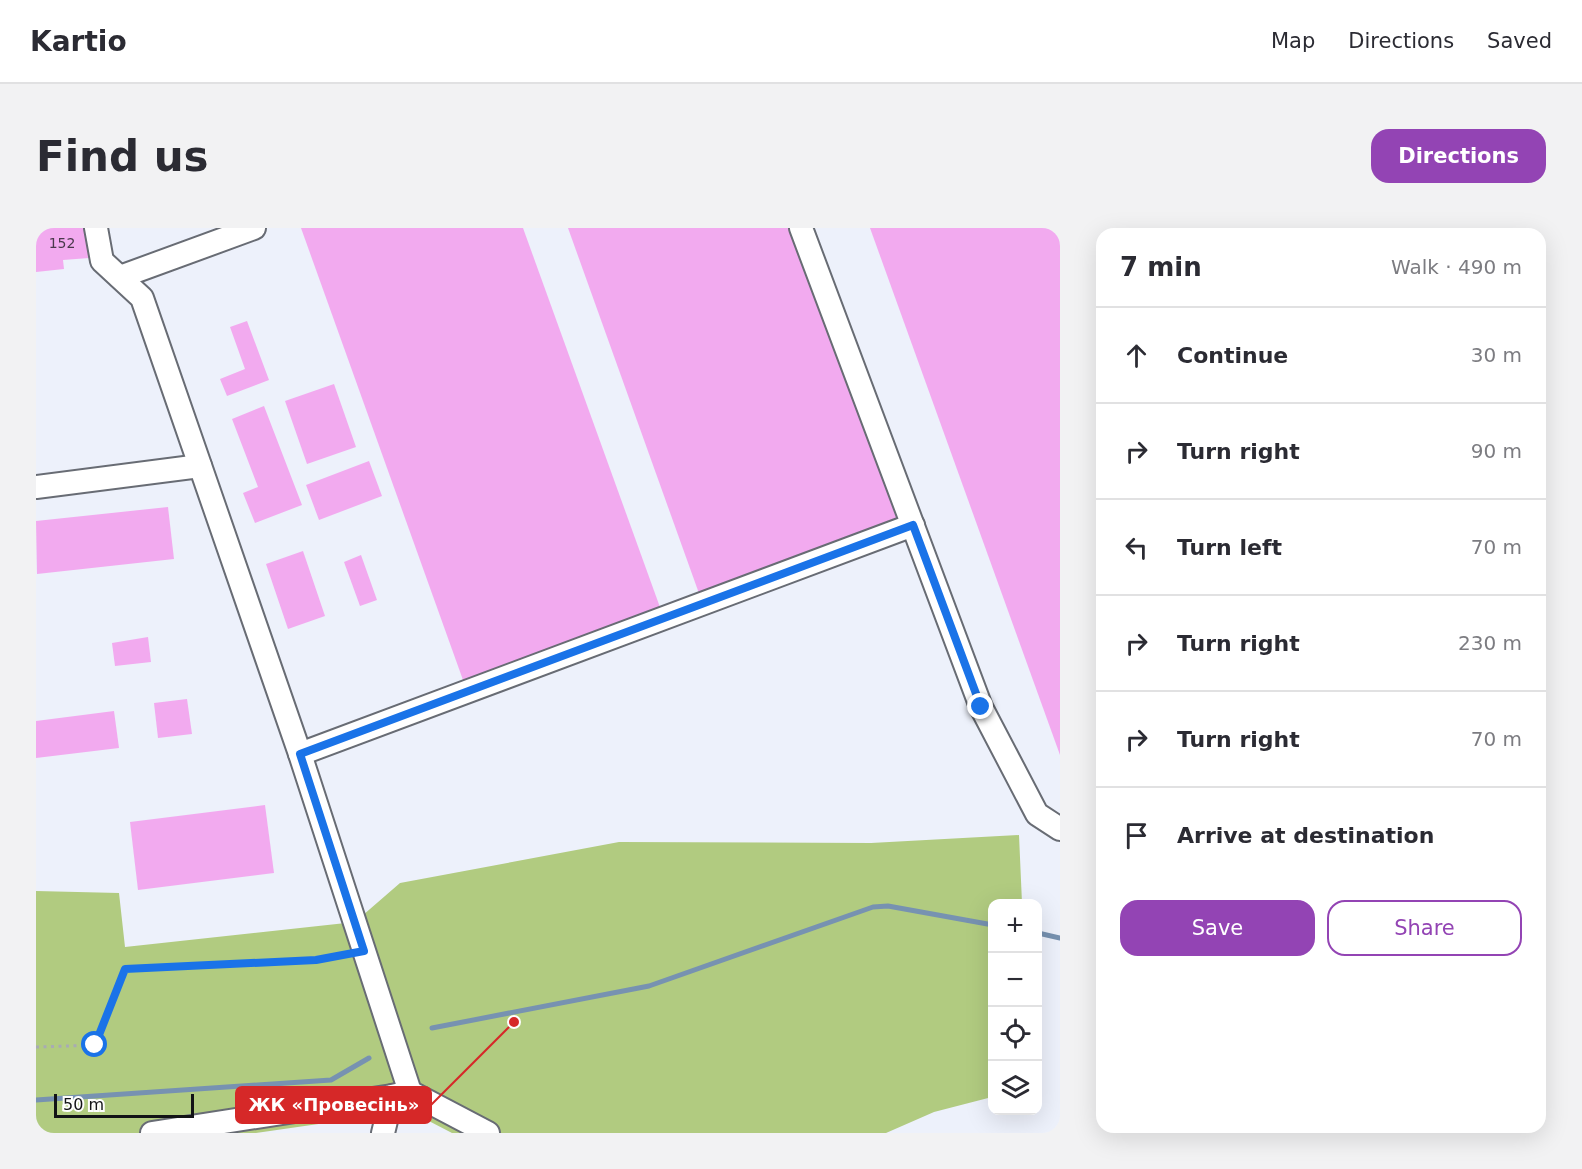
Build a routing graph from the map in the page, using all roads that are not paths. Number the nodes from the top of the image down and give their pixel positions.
1 (96, 228) edge
2 (254, 228) edge
3 (801, 228) edge
4 (120, 278) junction
5 (200, 466) junction
6 (36, 487) edge
7 (913, 525) junction
8 (300, 754) junction
9 (1060, 830) edge
10 (401, 1094) junction
11 (166, 1132) edge
12 (383, 1133) edge
13 (488, 1133) edge

1 - 4 street
2 - 4 street
3 - 7 street
4 - 5 street
5 - 6 street
5 - 8 street
7 - 8 street
7 - 9 street
8 - 10 street
10 - 11 street
10 - 12 street
10 - 13 street

